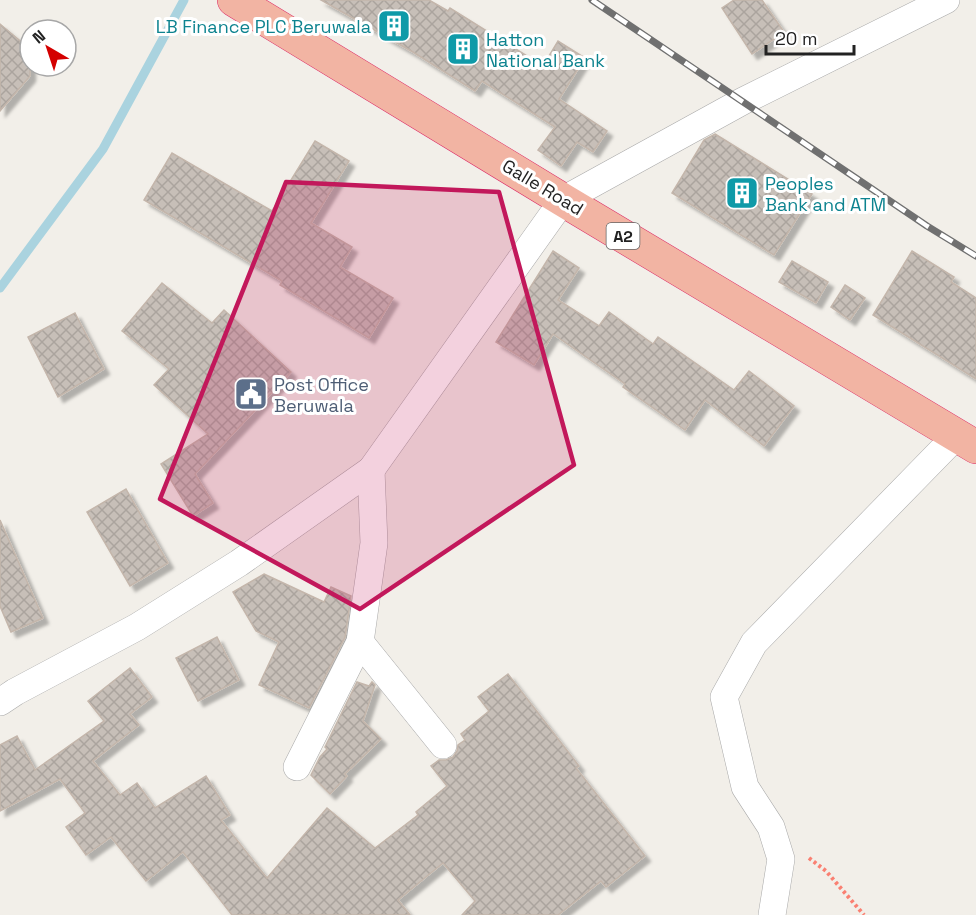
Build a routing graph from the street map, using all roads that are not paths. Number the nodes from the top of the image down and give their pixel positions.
1 (234, 0) edge
2 (946, 0) edge
3 (563, 200) junction
4 (966, 441) edge
5 (371, 470) junction
6 (360, 642) junction
7 (0, 702) edge
8 (443, 745) dead end
9 (297, 767) dead end
10 (772, 915) edge

1 - 3 highway, Galle Road / A2
2 - 3 street
3 - 4 highway, Galle Road / A2
3 - 5 street
4 - 10 street
5 - 6 street
5 - 7 street
6 - 8 street
6 - 9 street

